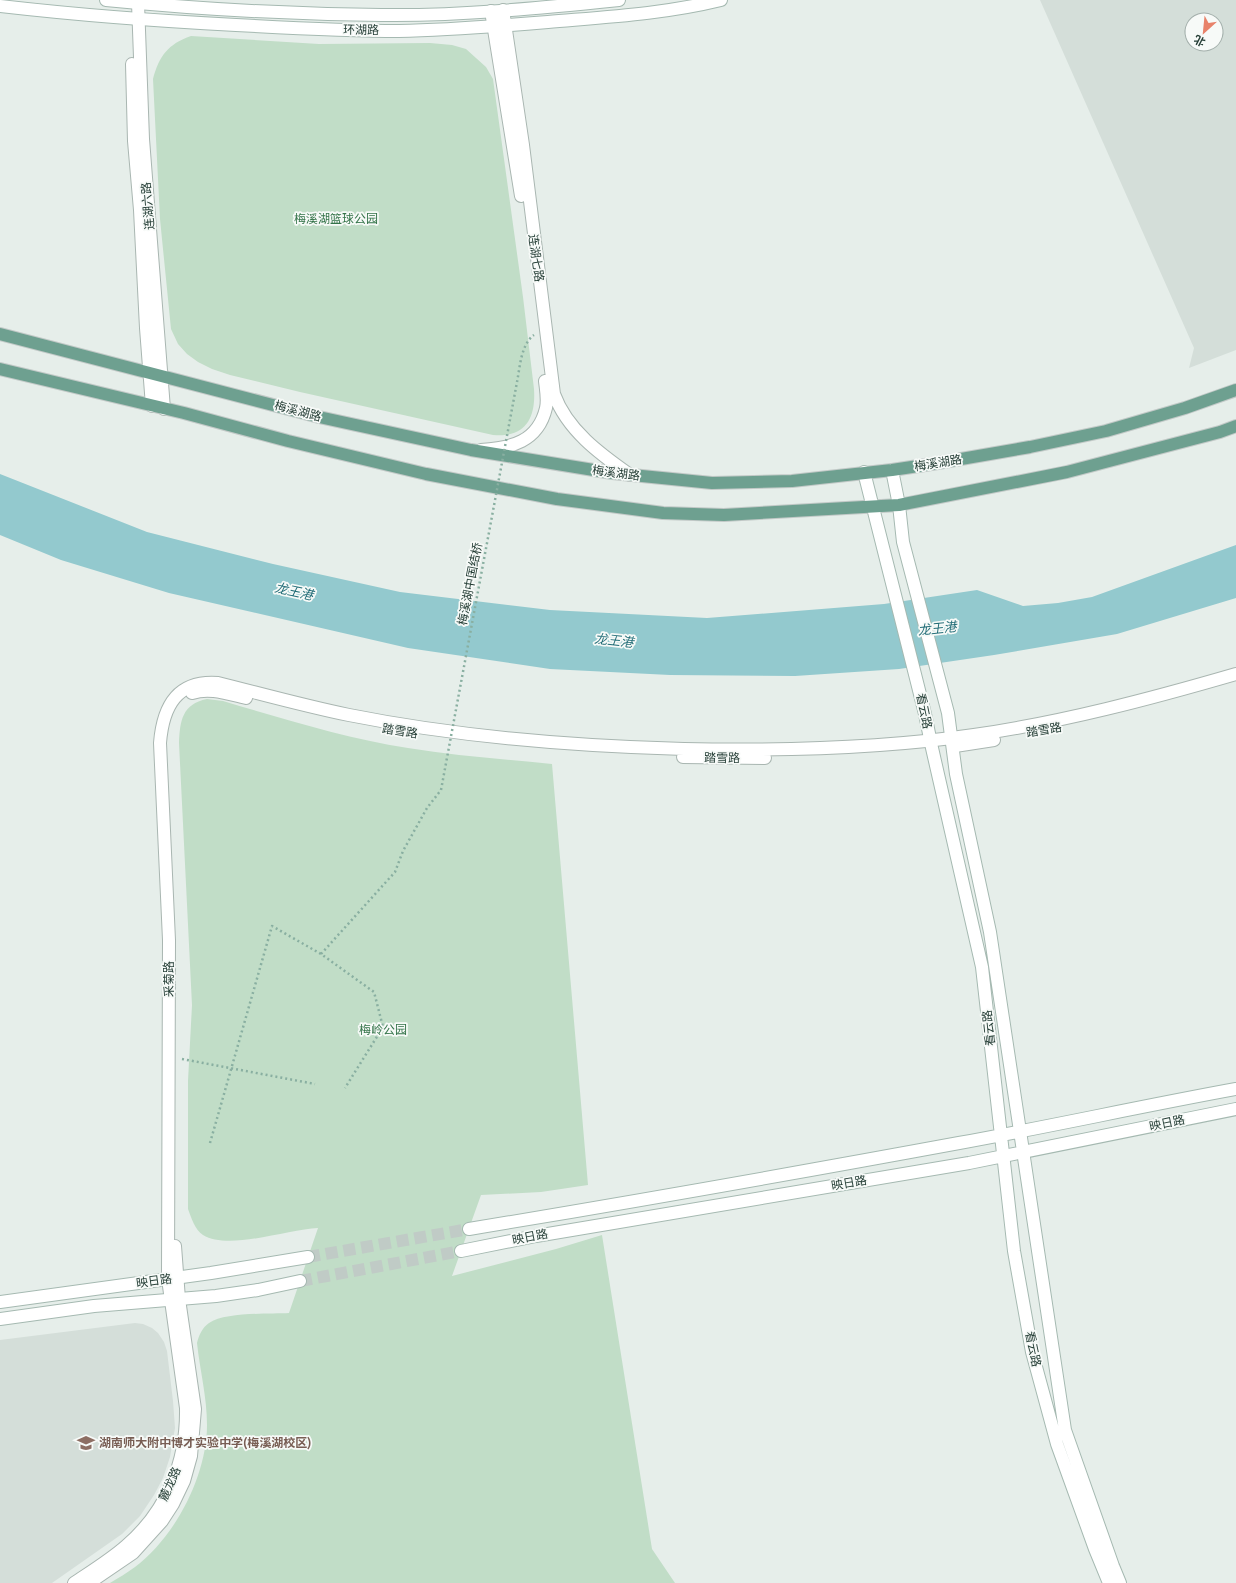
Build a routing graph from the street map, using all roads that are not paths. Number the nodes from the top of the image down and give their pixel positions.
1 (106, 0) edge
2 (620, 0) edge
3 (721, 0) edge
4 (134, 3) junction
5 (0, 6) edge
6 (497, 11) junction
7 (135, 19) junction
8 (499, 26) junction
9 (0, 334) edge
10 (0, 369) edge
11 (156, 374) junction
12 (1236, 390) edge
13 (158, 407) junction
14 (1236, 426) edge
15 (471, 450) junction
16 (892, 470) junction
17 (864, 472) junction
18 (630, 475) junction
19 (899, 505) junction
20 (873, 506) junction
21 (1236, 674) edge
22 (1236, 681) edge
23 (206, 686) junction
24 (952, 742) junction
25 (931, 744) junction
26 (1236, 1089) edge
27 (1236, 1109) edge
28 (1021, 1131) junction
29 (1002, 1134) junction
30 (1024, 1152) junction
31 (1004, 1156) junction
32 (469, 1229) tunnel mouth
33 (461, 1251) tunnel mouth
34 (308, 1257) tunnel mouth
35 (172, 1279) junction
36 (300, 1280) tunnel mouth
37 (174, 1299) junction
38 (0, 1302) edge
39 (0, 1319) edge
40 (74, 1583) edge
41 (89, 1583) edge
42 (1109, 1583) edge
43 (1120, 1583) edge

1 - 4 main road, 环湖路
2 - 6 main road, 环湖路
3 - 8 main road, 环湖路
4 - 6 main road, 环湖路
4 - 7 main road, 连湖六路
5 - 7 main road, 环湖路
6 - 8 main road, 连湖七路
7 - 8 main road, 环湖路
7 - 11 main road, 连湖六路
8 - 15 main road, 连湖七路
8 - 18 main road, 连湖七路
9 - 11 main road, 梅溪湖路
10 - 13 main road
11 - 13 main road, 连湖六路
11 - 15 main road, 梅溪湖路
12 - 16 main road, 梅溪湖路
13 - 20 main road
14 - 19 main road
15 - 18 main road, 梅溪湖路
16 - 17 main road, 梅溪湖路
16 - 19 main road, 看云路
17 - 18 main road, 梅溪湖路
17 - 20 main road, 看云路
19 - 20 main road
19 - 24 main road, 看云路
20 - 25 main road, 看云路
21 - 24 main road, 踏雪路
22 - 24 main road, 踏雪路
23 - 25 main road, 踏雪路
23 - 35 main road, 采菊路
23 - 35 main road, 采菊路
24 - 25 main road, 踏雪路
24 - 28 main road, 看云路
25 - 29 main road, 看云路
26 - 28 main road, 映日路
27 - 30 main road, 映日路
28 - 29 main road, 映日路
28 - 30 main road, 看云路
29 - 31 main road, 看云路
29 - 32 main road, 映日路
30 - 31 main road, 映日路
30 - 43 main road, 看云路
31 - 33 main road, 映日路
31 - 42 main road, 看云路
34 - 35 main road, 映日路
35 - 37 main road, 采菊路
35 - 38 main road, 映日路
36 - 37 main road, 映日路
37 - 39 main road, 映日路
37 - 40 main road, 麓龙路
37 - 41 main road, 麓龙路

